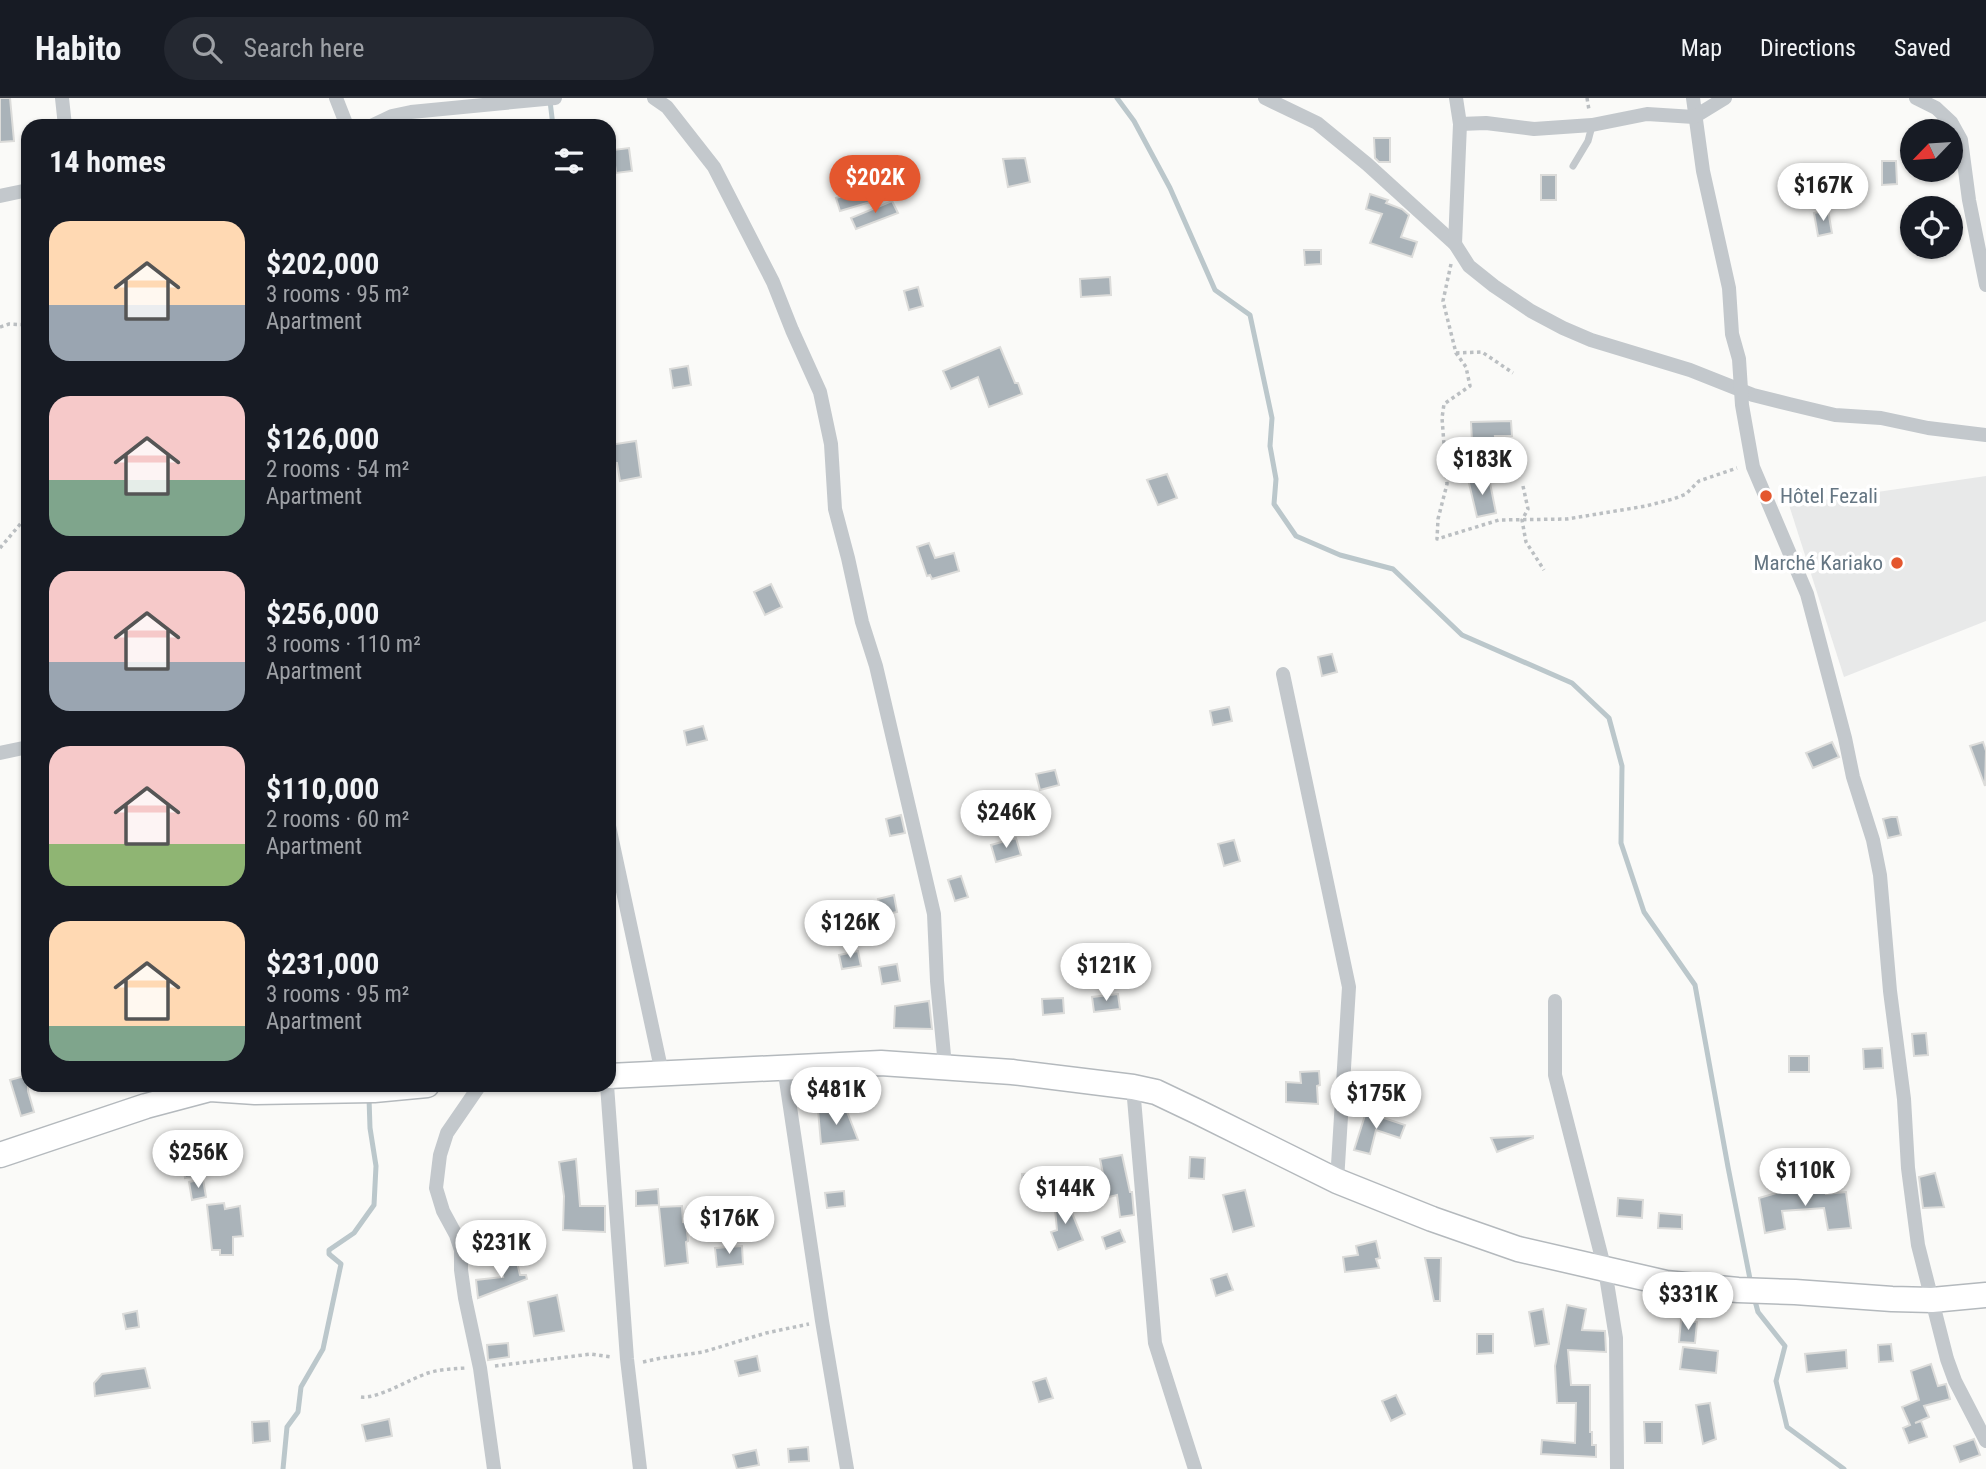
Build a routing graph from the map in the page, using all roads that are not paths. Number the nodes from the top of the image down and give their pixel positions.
1 (62, 98) edge
2 (336, 98) edge
3 (555, 98) edge
4 (654, 98) edge
5 (1265, 98) edge
6 (1456, 98) edge
7 (1693, 98) edge
8 (1725, 98) edge
9 (1916, 98) edge
10 (1695, 117) junction
11 (64, 119) edge
12 (344, 119) edge
13 (386, 119) edge
14 (1461, 124) junction
15 (1592, 125) junction
16 (1573, 166) dead end
17 (21, 192) edge
18 (0, 196) edge
19 (1455, 244) junction
20 (1986, 285) edge
21 (1742, 391) junction
22 (1986, 435) edge
23 (1283, 674) dead end
24 (21, 748) edge
25 (0, 753) edge
26 (616, 859) edge
27 (1555, 1001) dead end
28 (946, 1066) junction
29 (784, 1067) junction
30 (662, 1073) junction
31 (616, 1076) edge
32 (1133, 1087) junction
33 (192, 1092) edge
34 (475, 1092) edge
35 (608, 1092) edge
36 (0, 1155) edge
37 (1337, 1181) junction
38 (1605, 1270) junction
39 (1986, 1295) edge
40 (1931, 1300) junction
41 (1986, 1441) edge
42 (494, 1469) edge
43 (640, 1469) edge
44 (847, 1469) edge
45 (1195, 1469) edge
46 (1617, 1469) edge

1 - 11 street
2 - 12 street
3 - 13 street
4 - 28 street
5 - 19 street
6 - 14 street
7 - 10 street
8 - 10 street
9 - 20 street
10 - 15 street
10 - 21 street
14 - 15 street
14 - 19 street
15 - 16 lane
17 - 18 street
19 - 21 street
21 - 22 street
21 - 40 street
23 - 37 street
24 - 25 street
26 - 30 street
27 - 38 street
28 - 29 highway
28 - 32 highway
29 - 30 highway
29 - 44 street
30 - 31 highway
32 - 37 highway
32 - 45 street
33 - 36 highway
34 - 42 street
35 - 43 street
37 - 38 highway
38 - 40 highway
38 - 46 street
39 - 40 highway
40 - 41 street

